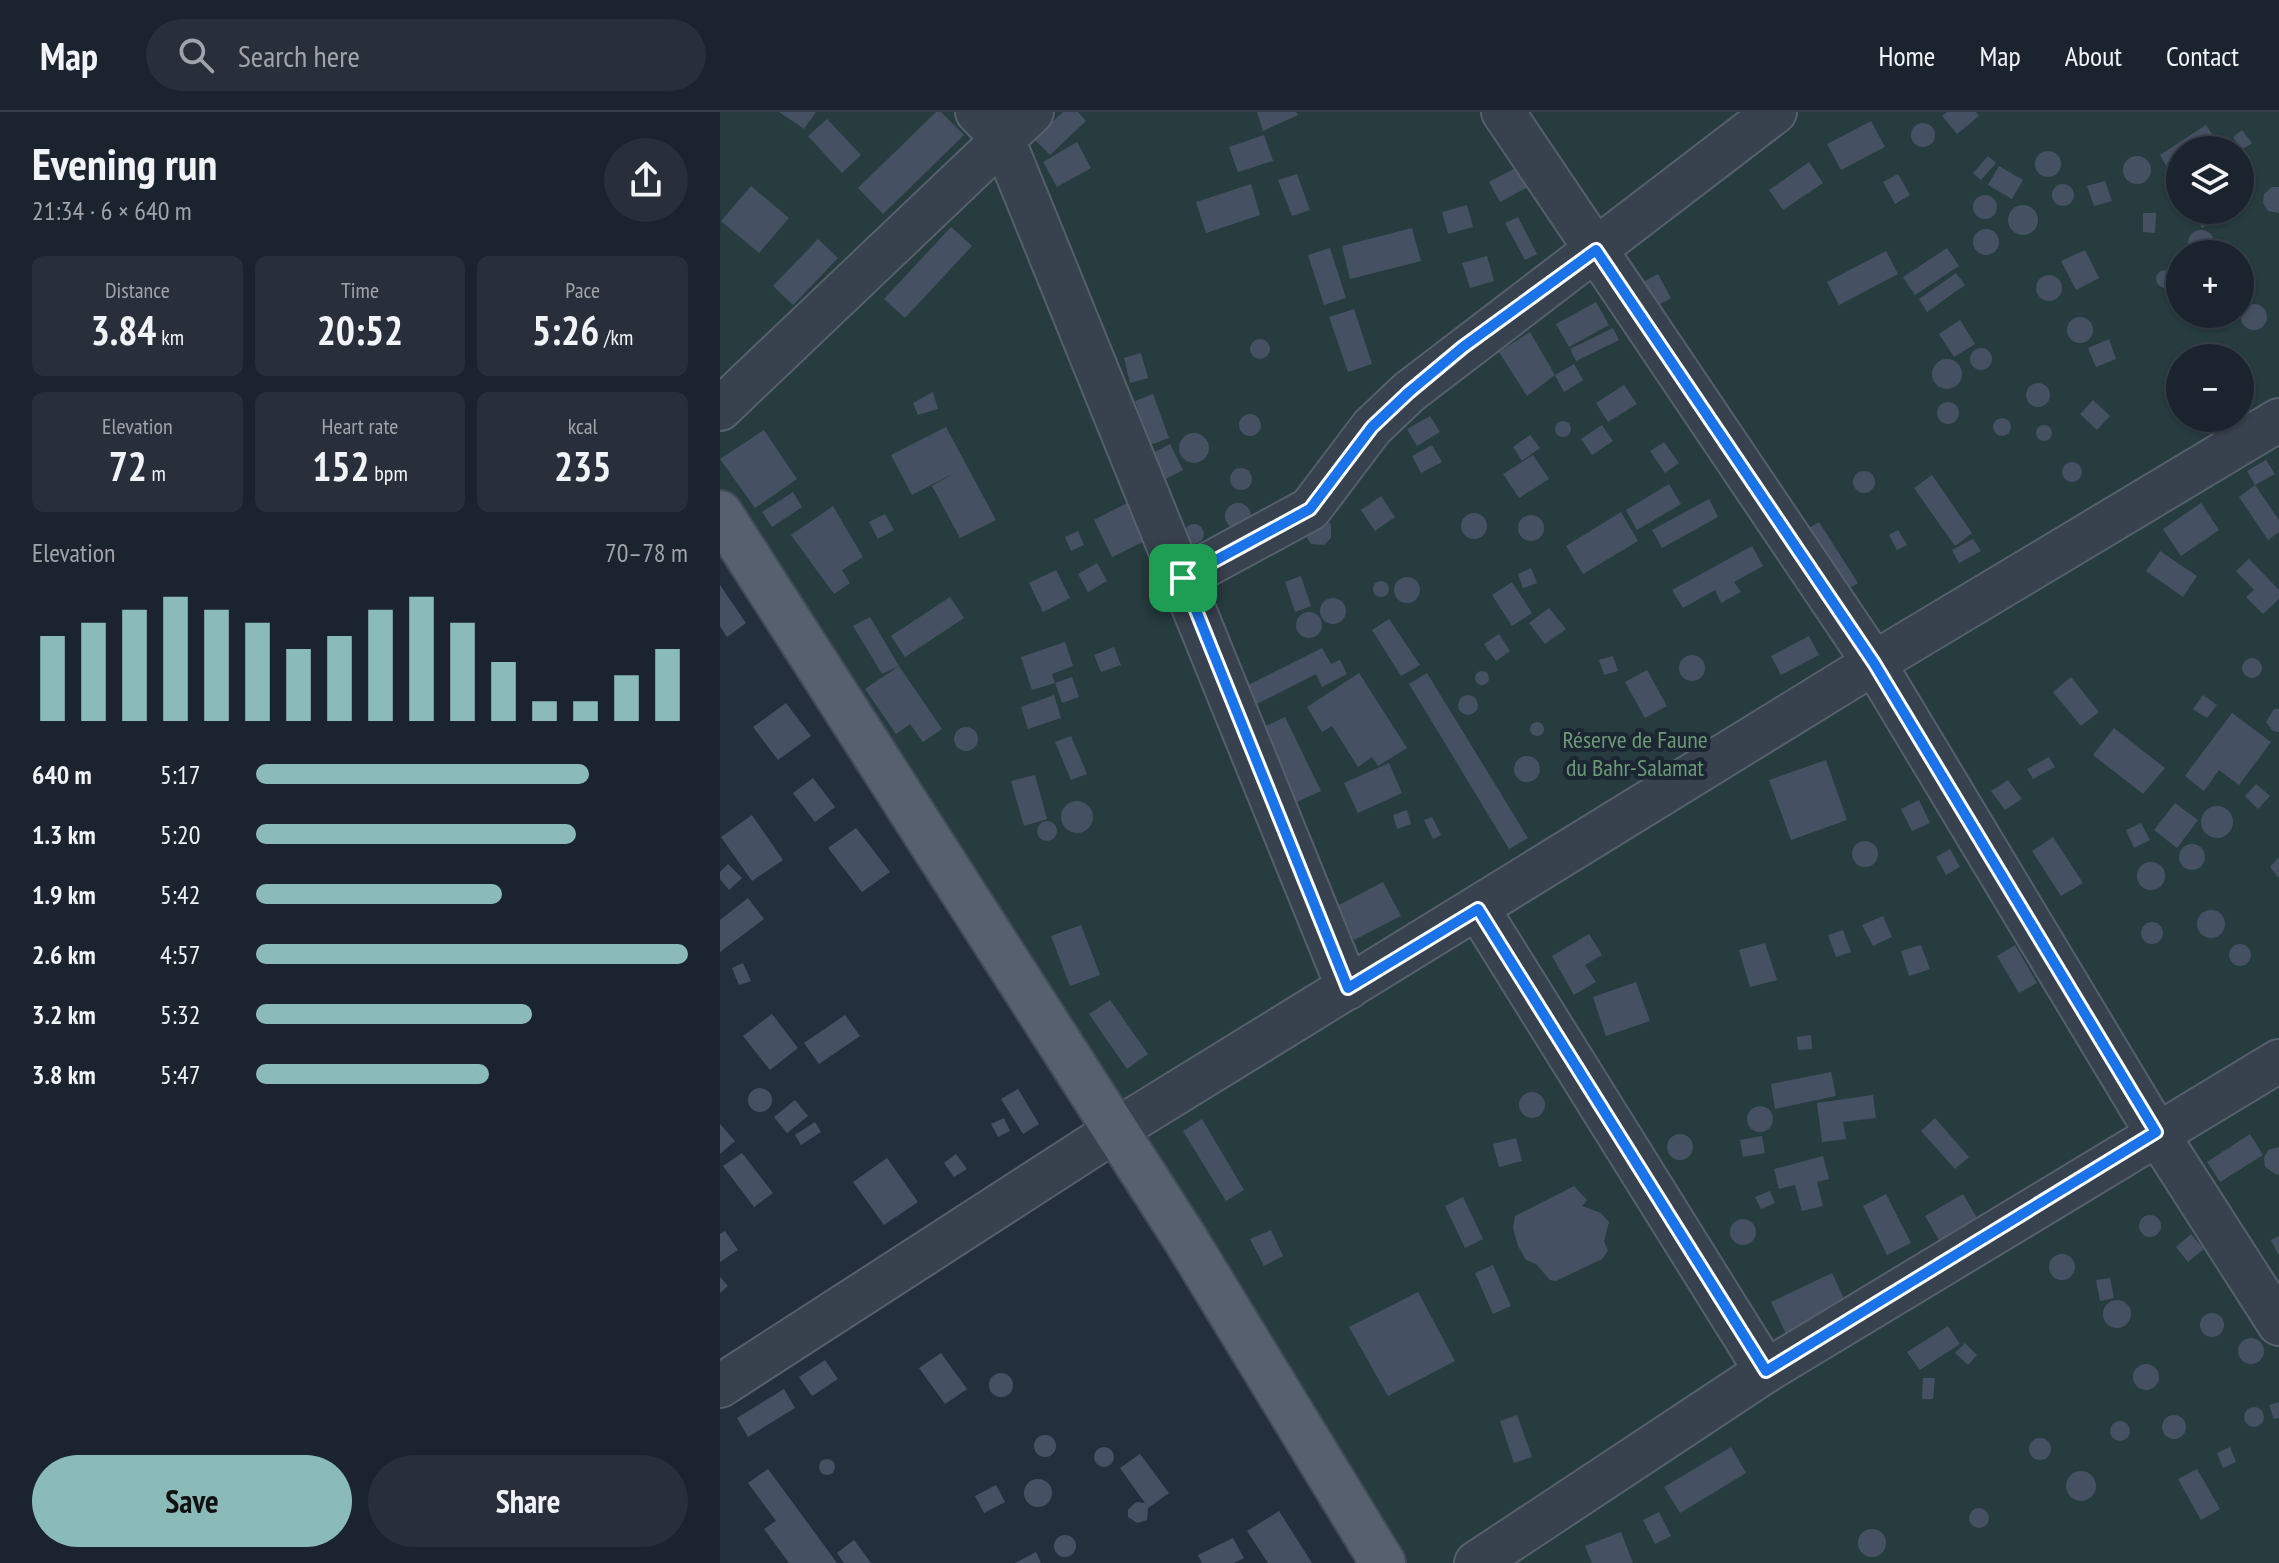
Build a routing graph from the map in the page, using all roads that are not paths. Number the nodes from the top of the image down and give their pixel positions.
1 (1503, 112) edge
2 (1775, 112) edge
3 (1004, 121) edge
4 (1596, 250) junction
5 (720, 409) edge
6 (2279, 420) edge
7 (720, 513) edge
8 (1183, 578) junction
9 (1874, 663) junction
10 (1478, 909) junction
11 (1348, 988) junction
12 (2279, 1061) edge
13 (1116, 1130) junction
14 (2156, 1132) junction
15 (2279, 1324) edge
16 (1766, 1371) junction
17 (720, 1386) edge
18 (1383, 1563) edge
19 (1476, 1563) edge

1 - 4 street
2 - 4 street
3 - 5 street
3 - 8 street
4 - 8 street
4 - 9 street
6 - 9 street
7 - 13 main road
8 - 11 street
9 - 10 street
9 - 14 street
10 - 11 street
10 - 16 street
11 - 13 street
12 - 14 street
13 - 17 street
13 - 18 main road
14 - 15 street
14 - 16 street
16 - 19 street

